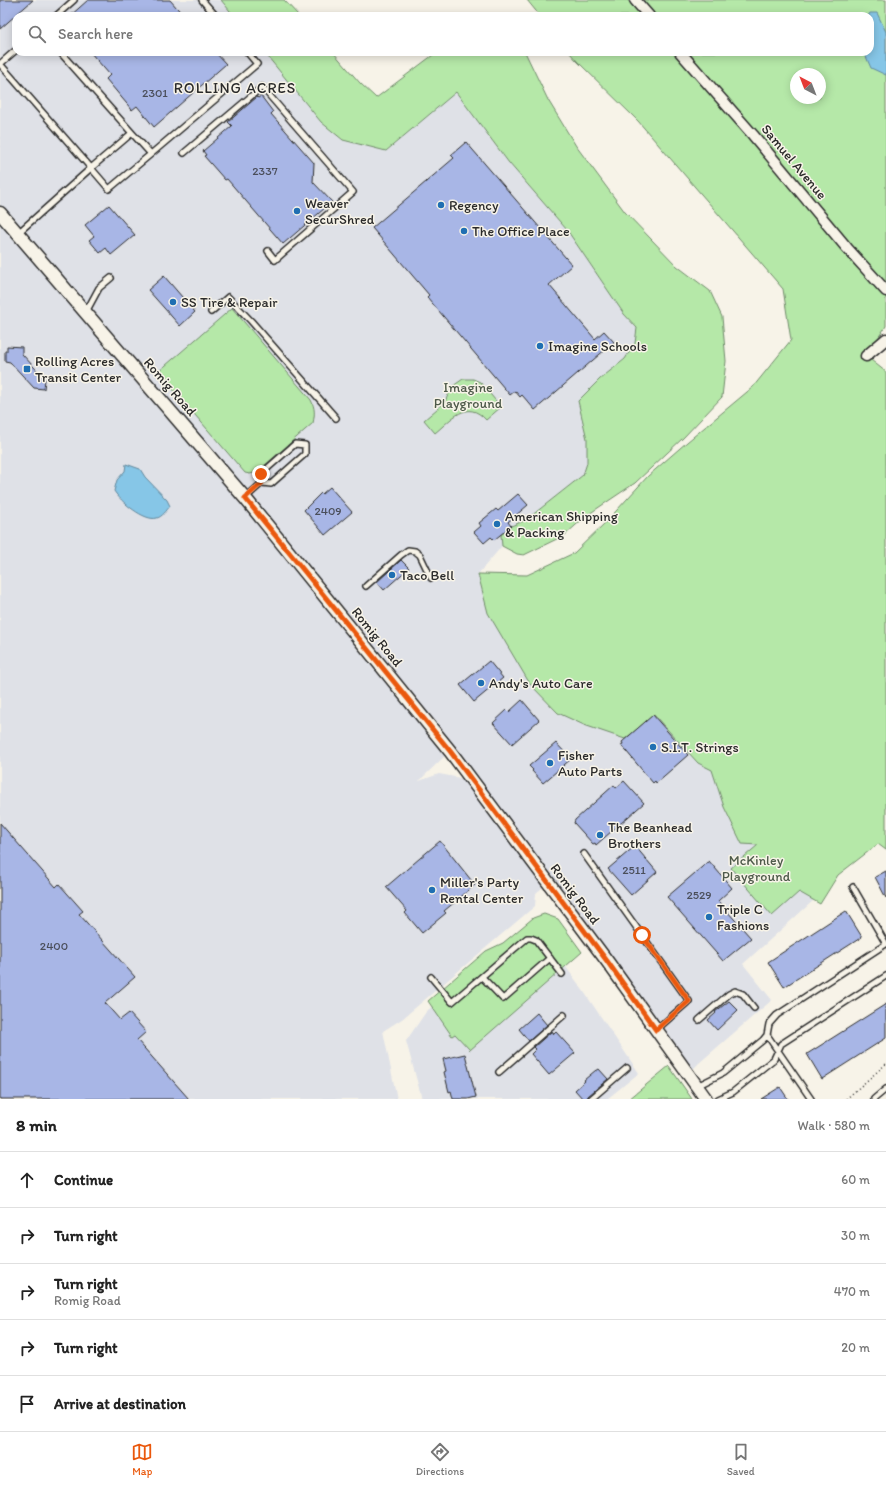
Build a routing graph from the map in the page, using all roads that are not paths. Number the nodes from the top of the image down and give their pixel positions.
1 (74, 0) edge
2 (202, 0) edge
3 (636, 0) edge
4 (60, 12) edge
5 (212, 12) edge
6 (646, 12) edge
7 (12, 54) edge
8 (64, 56) edge
9 (250, 56) edge
10 (684, 56) edge
11 (132, 133) junction
12 (184, 153) dead end
13 (150, 154) junction
14 (91, 168) junction
15 (0, 213) edge
16 (18, 233) junction
17 (268, 252) dead end
18 (111, 278) dead end
19 (886, 291) edge
20 (85, 312) junction
21 (211, 312) dead end
22 (886, 339) edge
23 (866, 356) dead end
24 (336, 418) dead end
25 (262, 483) junction
26 (245, 498) junction
27 (431, 578) dead end
28 (366, 586) dead end
29 (584, 854) dead end
30 (853, 887) dead end
31 (886, 944) edge
32 (550, 958) junction
33 (562, 974) dead end
34 (886, 976) edge
35 (431, 977) dead end
36 (482, 977) junction
37 (754, 1008) dead end
38 (564, 1015) dead end
39 (699, 1020) dead end
40 (656, 1030) junction
41 (767, 1035) junction
42 (778, 1050) junction
43 (627, 1068) dead end
44 (499, 1072) dead end
45 (696, 1086) junction
46 (886, 1089) edge
47 (591, 1099) edge
48 (706, 1099) edge
49 (718, 1099) edge
50 (811, 1099) edge
51 (874, 1099) edge

1 - 4 lane
2 - 5 lane
3 - 6 street
7 - 14 lane
8 - 11 lane
9 - 13 lane
10 - 19 street, Samuel Avenue
11 - 13 lane
11 - 14 lane
12 - 17 lane
13 - 14 lane
14 - 16 lane
15 - 16 street, Romig Road
16 - 20 street, Romig Road
18 - 20 lane
20 - 26 street, Romig Road
21 - 24 lane
22 - 23 street
25 - 25 lane
25 - 26 lane
26 - 40 street, Romig Road
27 - 28 lane
29 - 40 lane
30 - 31 lane
31 - 41 lane
32 - 33 lane
32 - 36 lane
32 - 36 lane
34 - 42 lane
35 - 36 lane
37 - 39 lane
38 - 44 lane
40 - 45 street, Romig Road
41 - 42 lane
41 - 45 lane
42 - 49 lane
42 - 50 lane
43 - 47 lane
45 - 48 street, Romig Road
46 - 51 lane

